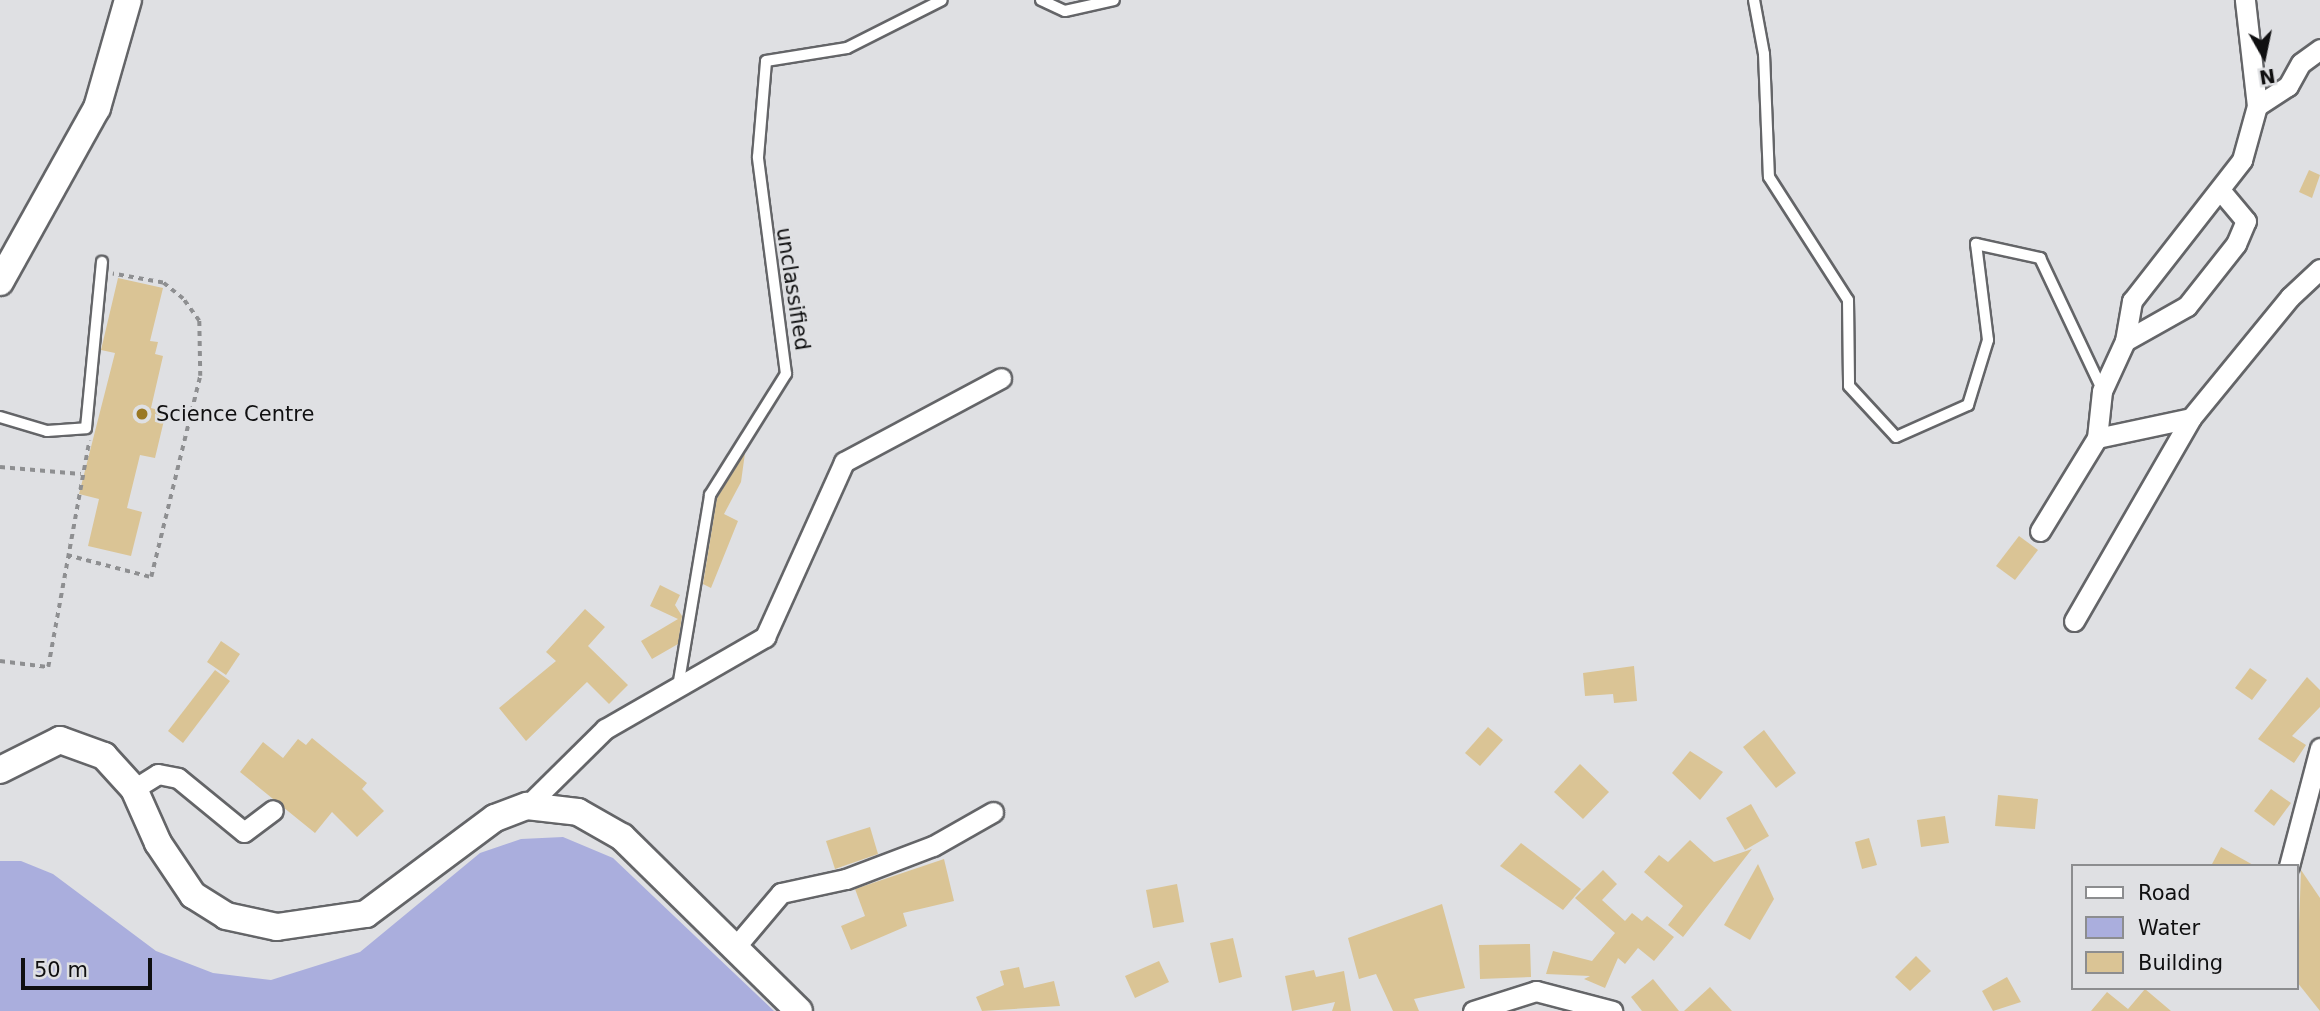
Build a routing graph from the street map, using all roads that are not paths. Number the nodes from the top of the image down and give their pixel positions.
1 (128, 0) edge
2 (942, 0) edge
3 (1041, 0) edge
4 (1114, 0) edge
5 (1754, 0) edge
6 (2245, 0) edge
7 (2320, 49) edge
8 (2257, 106) junction
9 (2222, 192) junction
10 (102, 267) road end
11 (2320, 269) edge
12 (0, 282) edge
13 (2125, 341) junction
14 (1001, 378) dead end
15 (2102, 391) junction
16 (0, 417) edge
17 (2191, 418) junction
18 (2097, 438) junction
19 (2040, 531) dead end
20 (2074, 621) dead end
21 (678, 687) junction
22 (2320, 748) edge
23 (0, 769) edge
24 (134, 789) junction
25 (527, 806) junction
26 (273, 810) dead end
27 (993, 812) dead end
28 (2290, 864) edge
29 (737, 944) junction
30 (799, 1011) edge
31 (1473, 1011) edge
32 (1612, 1011) edge

1 - 12 main road
2 - 21 lane, unclassified
3 - 4 lane
5 - 15 lane
6 - 8 street
7 - 8 street
8 - 9 street
9 - 13 street
9 - 13 street
10 - 16 lane
11 - 17 street
13 - 15 street
14 - 21 street
15 - 18 street
17 - 18 street
17 - 20 street
18 - 19 street
21 - 25 street
22 - 28 street
23 - 24 main road
24 - 25 main road
24 - 26 street
25 - 29 main road
27 - 29 street
29 - 30 main road
31 - 32 street

